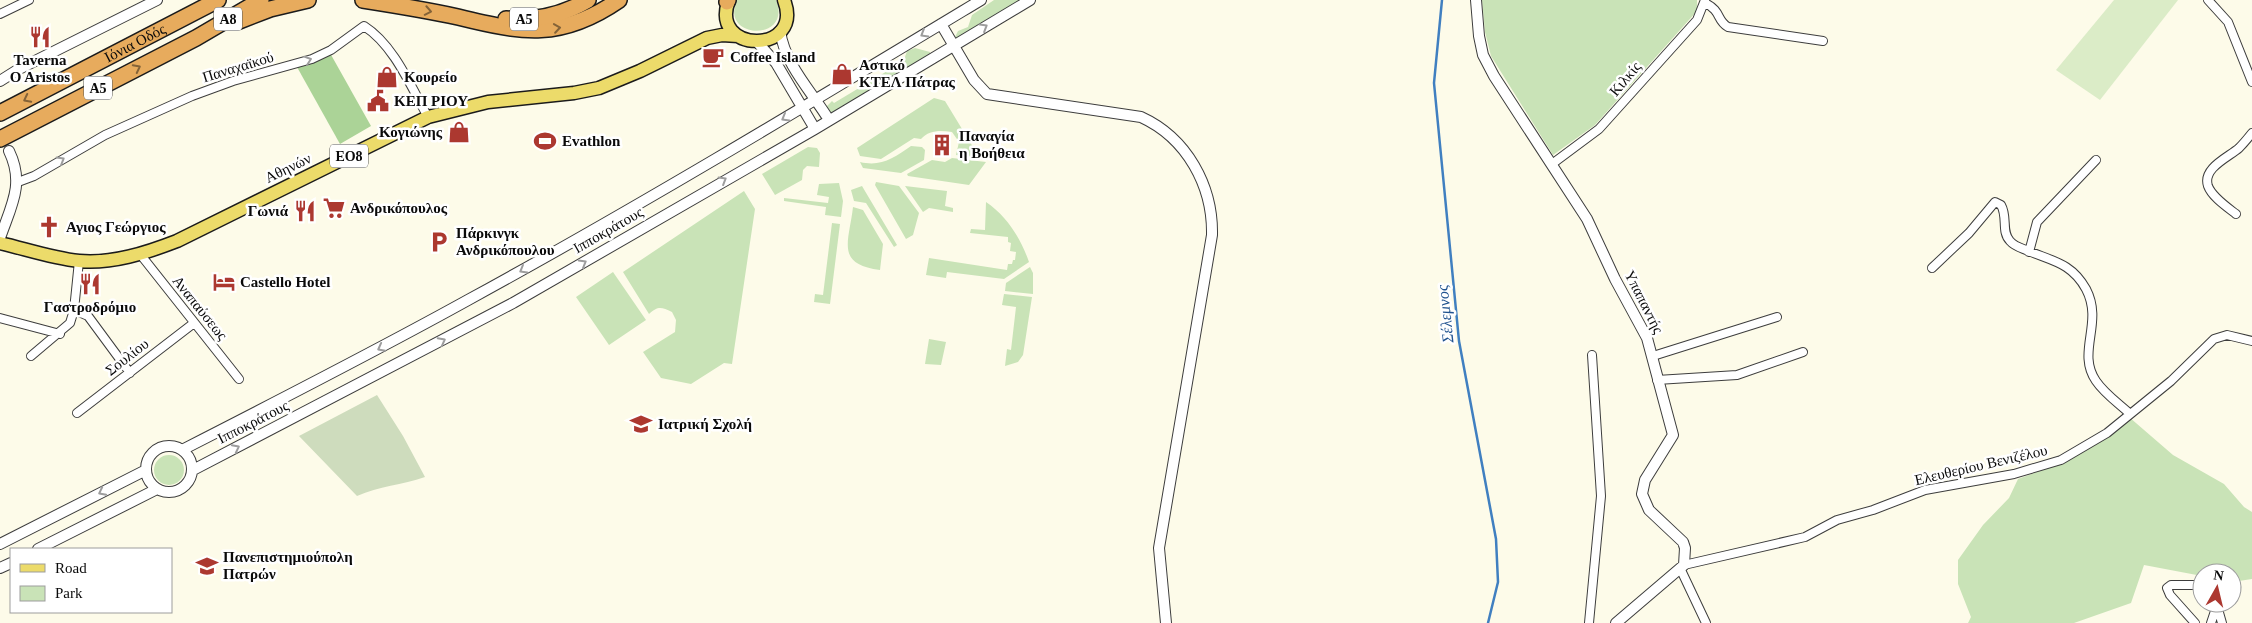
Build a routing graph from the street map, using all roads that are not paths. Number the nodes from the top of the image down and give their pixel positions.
1 (27, 0) edge
2 (156, 0) edge
3 (218, 0) edge
4 (260, 0) edge
5 (308, 0) edge
6 (363, 0) edge
7 (588, 0) edge
8 (619, 0) edge
9 (784, 0) edge
10 (796, 0) edge
11 (981, 0) edge
12 (1030, 0) edge
13 (1476, 0) edge
14 (2208, 0) edge
15 (1705, 2) edge
16 (727, 5) edge
17 (787, 13) junction
18 (0, 14) edge
19 (457, 17) junction
20 (941, 24) junction
21 (780, 31) junction
22 (738, 36) junction
23 (196, 38) junction
24 (700, 41) junction
25 (1823, 41) dead end
26 (758, 42) junction
27 (954, 45) junction
28 (0, 82) edge
29 (2252, 82) edge
30 (816, 99) junction
31 (802, 107) junction
32 (0, 113) edge
33 (428, 117) junction
34 (829, 120) junction
35 (815, 128) junction
36 (2252, 133) edge
37 (5, 145) edge
38 (2096, 160) dead end
39 (1552, 164) junction
40 (18, 182) junction
41 (2236, 214) dead end
42 (0, 238) edge
43 (0, 243) edge
44 (2029, 252) junction
45 (140, 254) junction
46 (79, 261) junction
47 (1932, 268) dead end
48 (74, 310) junction
49 (1777, 317) dead end
50 (0, 318) edge
51 (194, 323) junction
52 (60, 334) junction
53 (2252, 341) edge
54 (1803, 352) dead end
55 (1592, 355) dead end
56 (31, 356) dead end
57 (1653, 356) junction
58 (130, 373) junction
59 (239, 379) dead end
60 (1657, 380) junction
61 (77, 413) dead end
62 (2129, 413) junction
63 (182, 450) junction
64 (146, 470) junction
65 (192, 470) junction
66 (157, 489) junction
67 (0, 544) edge
68 (40, 548) edge
69 (1682, 567) junction
70 (2192, 585) edge
71 (1166, 623) edge
72 (1589, 623) edge
73 (1616, 623) edge
74 (1706, 623) edge
75 (2195, 623) edge
76 (2211, 623) edge
77 (2222, 623) edge

1 - 18 street
2 - 28 street
3 -> 32 highway, Ιόνια Οδός / Α5
4 - 23 highway, Α8
5 - 23 highway, Α5
6 -> 19 highway, Α5
7 - 19 highway, Α5
19 -> 8 highway
9 - 17 main road
10 - 17 main road
11 - 20 street, Ιπποκράτους
27 -> 12 street, Ιπποκράτους
13 - 39 street, Υπαπαντής
14 - 29 street
15 - 25 street
15 - 39 street, Κιλκίς
16 - 22 main road, Αθηνών / ΕΟ8
16 - 24 main road, Αθηνών / ΕΟ8
17 - 21 main road
20 - 27 street
20 -> 30 street, Ιπποκράτους
21 - 26 main road
21 - 30 street
22 - 24 main road, Αθηνών / ΕΟ8
22 - 26 main road, Αθηνών / ΕΟ8
37 -> 23 highway, Ιόνια Οδός / Α5
24 - 33 main road, Αθηνών / ΕΟ8
26 - 31 street
27 - 34 street, Ιπποκράτους
27 - 71 street
30 - 31 street, Ιπποκράτους
30 - 34 street
31 - 35 street
31 -> 63 street, Ιπποκράτους
40 -> 33 street, Παναχαϊκού
33 - 45 main road, Αθηνών / ΕΟ8
34 - 35 street, Ιπποκράτους
65 -> 35 street, Ιπποκράτους
36 - 41 street
37 - 40 street
38 - 44 street
39 - 57 street, Υπαπαντής
40 - 42 street
43 - 46 main road, Αθηνών / ΕΟ8
44 - 47 street
44 - 62 street
45 - 46 main road, Αθηνών / ΕΟ8
45 - 51 street, Αναπαύσεως
46 - 48 street
48 - 52 street
48 - 58 street
49 - 57 street
50 - 52 street
51 - 58 street, Σουλίου
51 - 59 street, Αναπαύσεως
52 - 56 street
53 - 62 street, Ελευθερίου Βενιζέλου
54 - 60 street
55 - 72 street
57 - 60 street, Υπαπαντής
58 - 61 street, Σουλίου
60 - 69 street, Υπαπαντής
62 - 69 street, Ελευθερίου Βενιζέλου
63 - 64 street
63 - 65 street
64 - 66 street
64 -> 67 street
65 - 66 street
66 - 68 street
69 - 73 street
69 - 74 street
70 - 75 street
76 - 77 street

